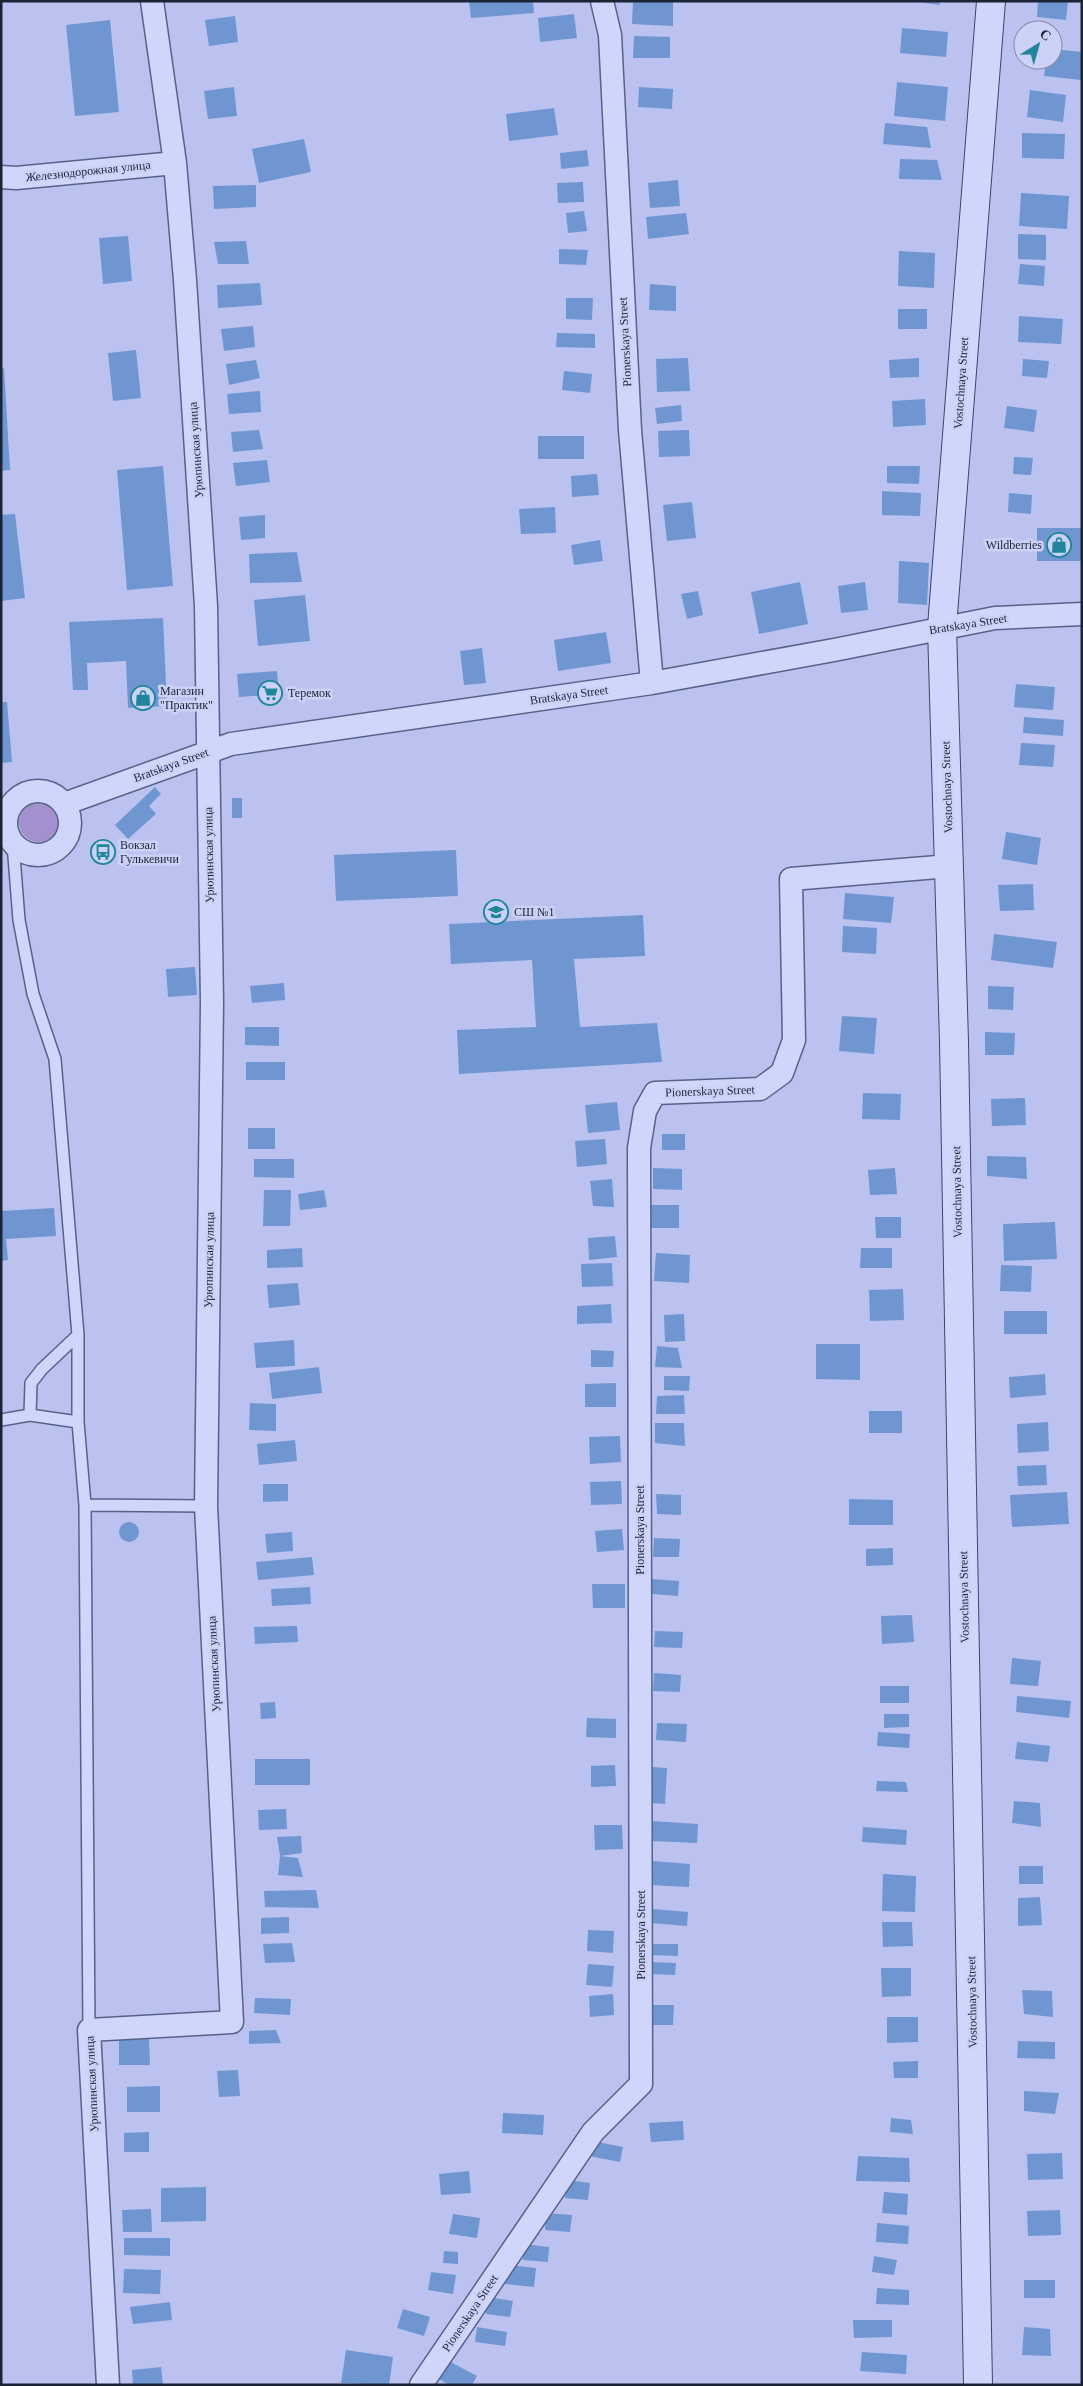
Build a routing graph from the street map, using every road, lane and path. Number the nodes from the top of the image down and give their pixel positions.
1 (152, 1) edge
2 (602, 1) edge
3 (991, 1) edge
4 (175, 163) junction
5 (1, 177) edge
6 (1082, 614) edge
7 (942, 627) junction
8 (652, 683) junction
9 (207, 753) junction
10 (64, 804) junction
11 (14, 844) junction
12 (950, 866) junction
13 (78, 1335) junction
14 (30, 1415) junction
15 (1, 1420) edge
16 (78, 1422) junction
17 (85, 1505) junction
18 (206, 1506) junction
19 (89, 2030) junction
20 (108, 2385) edge
21 (421, 2385) edge
22 (978, 2385) edge

1 - 4 street, Урюпинская улица
2 - 8 street, Pionerskaya Street
3 - 7 street, Vostochnaya Street
4 - 5 street, Железнодорожная улица
4 - 9 street, Урюпинская улица
6 - 7 street, Bratskaya Street
7 - 8 street, Bratskaya Street
7 - 12 street, Vostochnaya Street
8 - 9 street, Bratskaya Street
9 - 10 street, Bratskaya Street
9 - 18 street, Урюпинская улица
10 - 11 street
10 - 11 street
11 - 13 lane
12 - 21 street, Pionerskaya Street
12 - 22 street, Vostochnaya Street
13 - 14 lane
13 - 16 lane
14 - 15 lane
14 - 16 lane
16 - 17 lane
17 - 18 lane
17 - 19 lane
18 - 19 street, Урюпинская улица
19 - 20 street, Урюпинская улица

